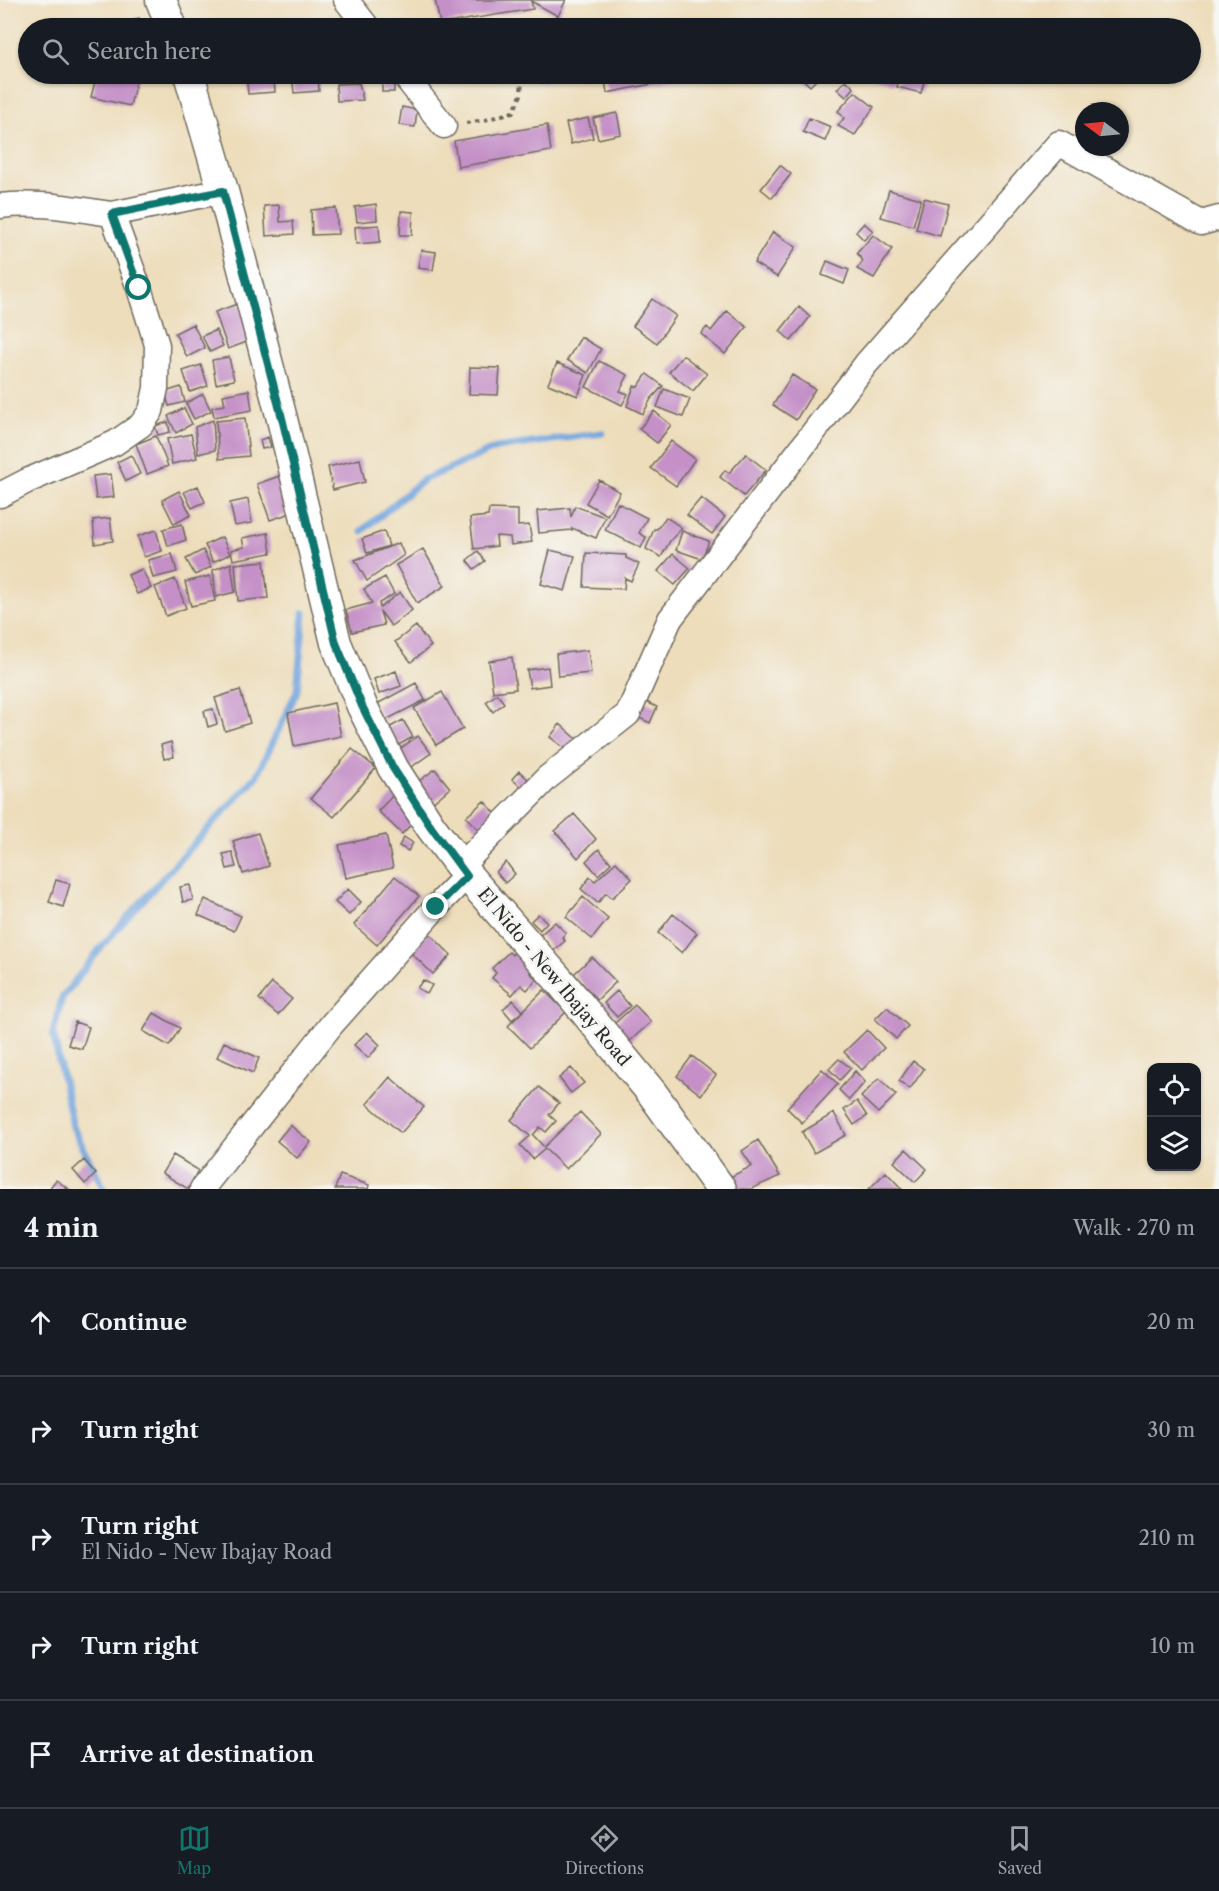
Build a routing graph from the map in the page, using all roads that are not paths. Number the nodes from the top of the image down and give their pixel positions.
1 (161, 0) edge
2 (346, 0) edge
3 (168, 18) edge
4 (360, 18) edge
5 (192, 84) edge
6 (412, 84) edge
7 (444, 126) road end
8 (223, 191) junction
9 (0, 206) edge
10 (112, 214) junction
11 (1219, 218) edge
12 (0, 495) edge
13 (464, 871) junction
14 (202, 1189) edge
15 (721, 1189) edge

1 - 3 main road
2 - 4 street
5 - 8 main road, El Nido - New Ibajay Road
6 - 7 street
8 - 10 street
8 - 13 main road, El Nido - New Ibajay Road
9 - 10 street
10 - 12 street
11 - 13 street
13 - 14 street
13 - 15 main road, El Nido - New Ibajay Road

